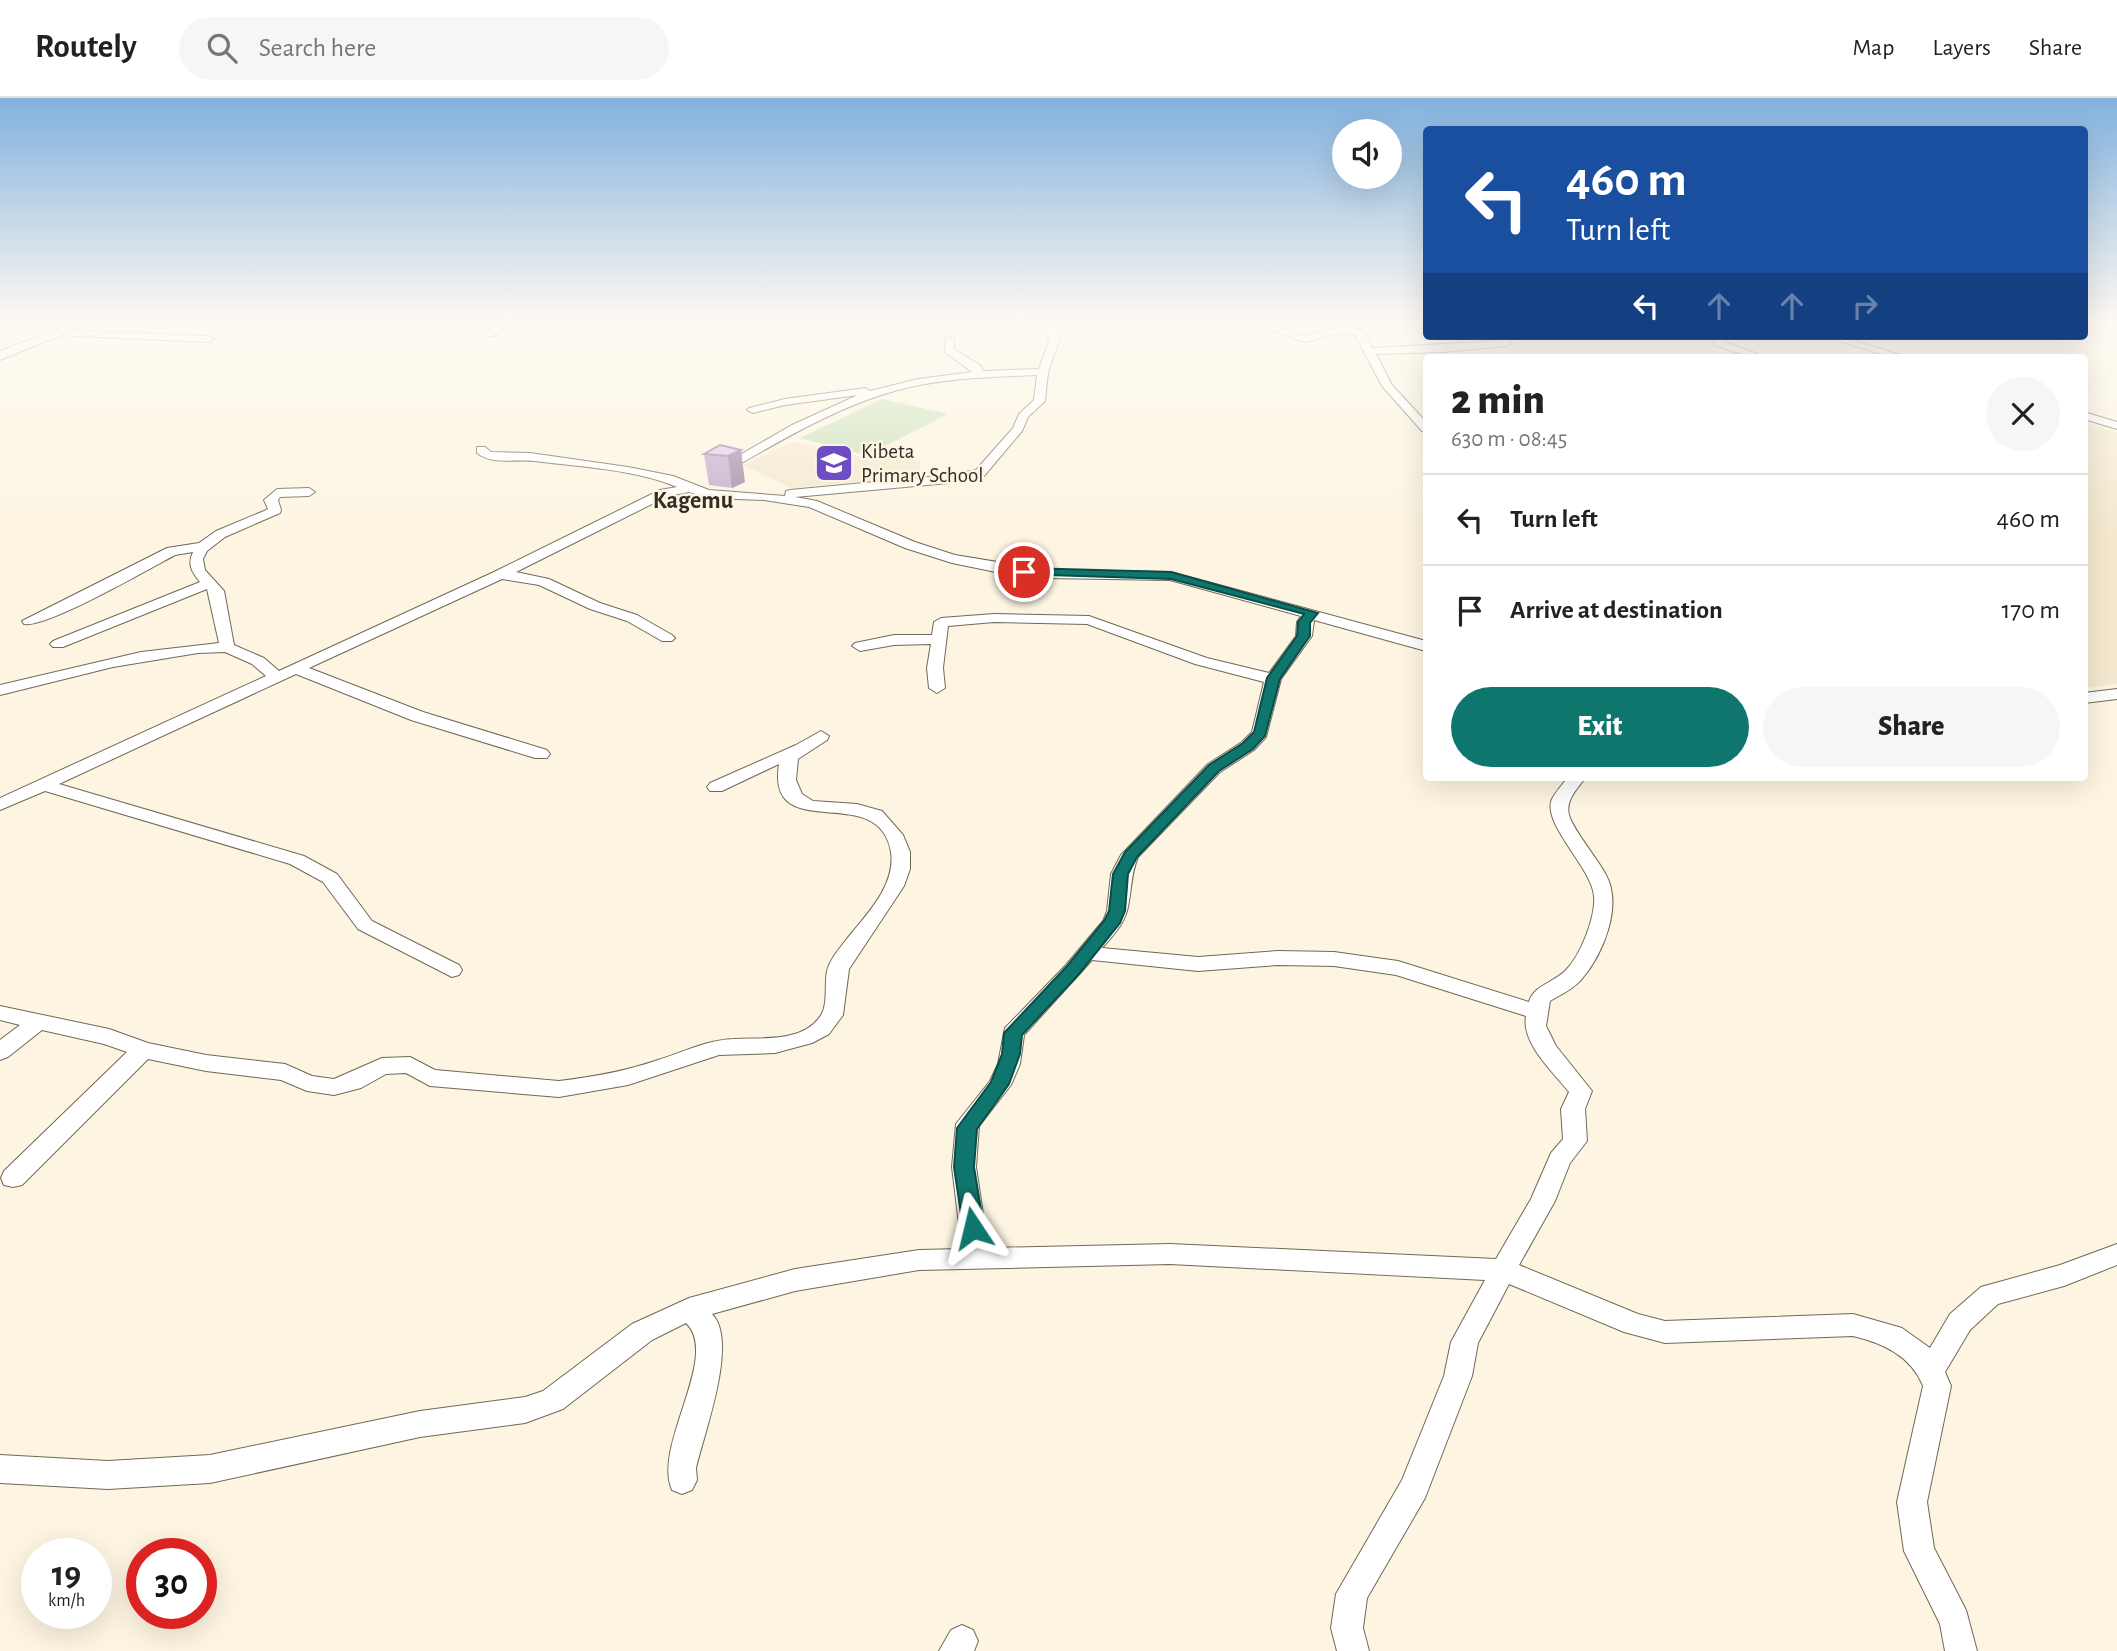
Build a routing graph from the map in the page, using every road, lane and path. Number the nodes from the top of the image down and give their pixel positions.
1 (854, 392) edge
2 (879, 392) edge
3 (1040, 392) edge
4 (1393, 392) edge
5 (752, 410) dead end
6 (2088, 416) edge
7 (1423, 426) edge
8 (2117, 426) edge
9 (481, 450) dead end
10 (690, 488) junction
11 (309, 492) dead end
12 (764, 496) junction
13 (203, 547) junction
14 (499, 575) junction
15 (210, 583) junction
16 (1312, 613) junction
17 (29, 621) dead end
18 (667, 638) dead end
19 (938, 639) junction
20 (58, 644) dead end
21 (1423, 645) edge
22 (860, 646) dead end
23 (227, 647) junction
24 (296, 669) junction
25 (277, 677) junction
26 (1273, 678) junction
27 (937, 688) dead end
28 (0, 690) edge
29 (2117, 694) edge
30 (2088, 698) edge
31 (821, 736) dead end
32 (796, 750) junction
33 (541, 754) dead end
34 (1574, 781) edge
35 (43, 785) junction
36 (716, 787) dead end
37 (0, 805) edge
38 (1088, 953) junction
39 (452, 970) dead end
40 (0, 1013) edge
41 (1537, 1013) junction
42 (38, 1021) junction
43 (144, 1050) junction
44 (0, 1052) edge
45 (13, 1178) dead end
46 (2117, 1254) edge
47 (975, 1257) junction
48 (1503, 1270) junction
49 (690, 1309) junction
50 (1931, 1371) junction
51 (0, 1469) edge
52 (682, 1480) dead end
53 (1353, 1651) edge
54 (1961, 1651) edge

1 - 5 street
2 - 10 street
3 - 12 street
4 - 7 street
6 - 8 street
9 - 10 street
10 - 12 street
10 - 14 street
11 - 13 street
12 - 16 street
13 - 15 street
13 - 17 street
14 - 18 street
14 - 24 street
15 - 20 street
15 - 23 street
16 - 21 street
16 - 26 street
19 - 22 street
19 - 26 street
19 - 27 street
23 - 25 street
23 - 28 street
24 - 25 street
24 - 33 street
25 - 35 street
26 - 38 street
29 - 30 street
31 - 32 street
32 - 36 street
32 - 43 street
34 - 41 street
35 - 37 street
35 - 39 street
38 - 41 street
38 - 47 street
40 - 42 street
41 - 48 street
42 - 43 street
42 - 44 street
43 - 45 street
46 - 50 street
47 - 48 street
47 - 49 street
48 - 50 street
48 - 53 street
49 - 51 street
49 - 52 street
50 - 54 street

